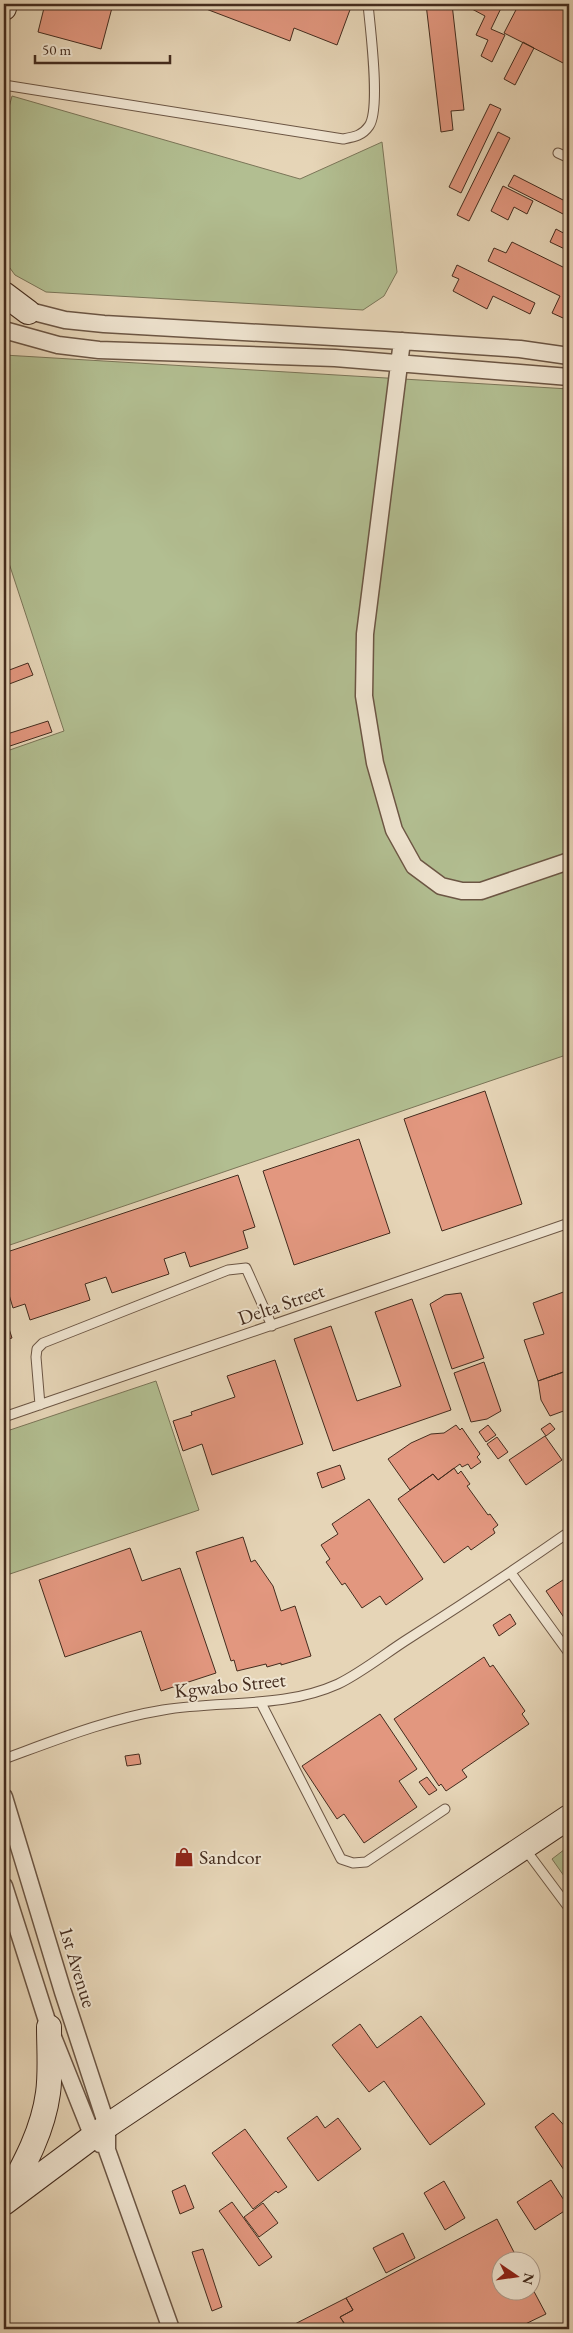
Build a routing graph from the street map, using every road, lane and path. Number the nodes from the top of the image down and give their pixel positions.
1 (5, 4) edge
2 (368, 4) edge
3 (4, 8) edge
4 (4, 85) edge
5 (558, 153) dead end
6 (569, 158) edge
7 (4, 294) edge
8 (4, 303) edge
9 (28, 312) junction
10 (4, 330) edge
11 (402, 341) junction
12 (569, 356) edge
13 (400, 364) junction
14 (569, 377) edge
15 (569, 861) edge
16 (569, 1223) edge
17 (272, 1326) junction
18 (40, 1405) junction
19 (4, 1418) edge
20 (569, 1532) edge
21 (511, 1573) junction
22 (569, 1652) edge
23 (261, 1703) junction
24 (4, 1759) edge
25 (4, 1798) edge
26 (445, 1808) dead end
27 (569, 1817) edge
28 (525, 1849) junction
29 (4, 1886) edge
30 (569, 1908) edge
31 (49, 2027) junction
32 (102, 2138) junction
33 (4, 2202) edge
34 (171, 2329) edge

1 - 3 main road
2 - 4 lane
5 - 6 lane
7 - 9 main road
8 - 9 street
9 - 11 street
10 - 13 street
11 - 12 street
11 - 13 street
13 - 14 street
13 - 15 street
16 - 17 lane, Delta Street
17 - 18 lane, Delta Street
17 - 18 lane
18 - 19 lane, Delta Street
20 - 21 lane, Kgwabo Street
21 - 22 lane
21 - 23 lane, Kgwabo Street
23 - 24 lane, Kgwabo Street
23 - 26 lane
25 - 32 street, 1st Avenue
27 - 28 main road
28 - 30 lane
28 - 32 main road
29 - 31 street, 1st Avenue
31 - 32 street, 1st Avenue
31 - 33 main road
32 - 33 main road
32 - 34 street, 1st Avenue

